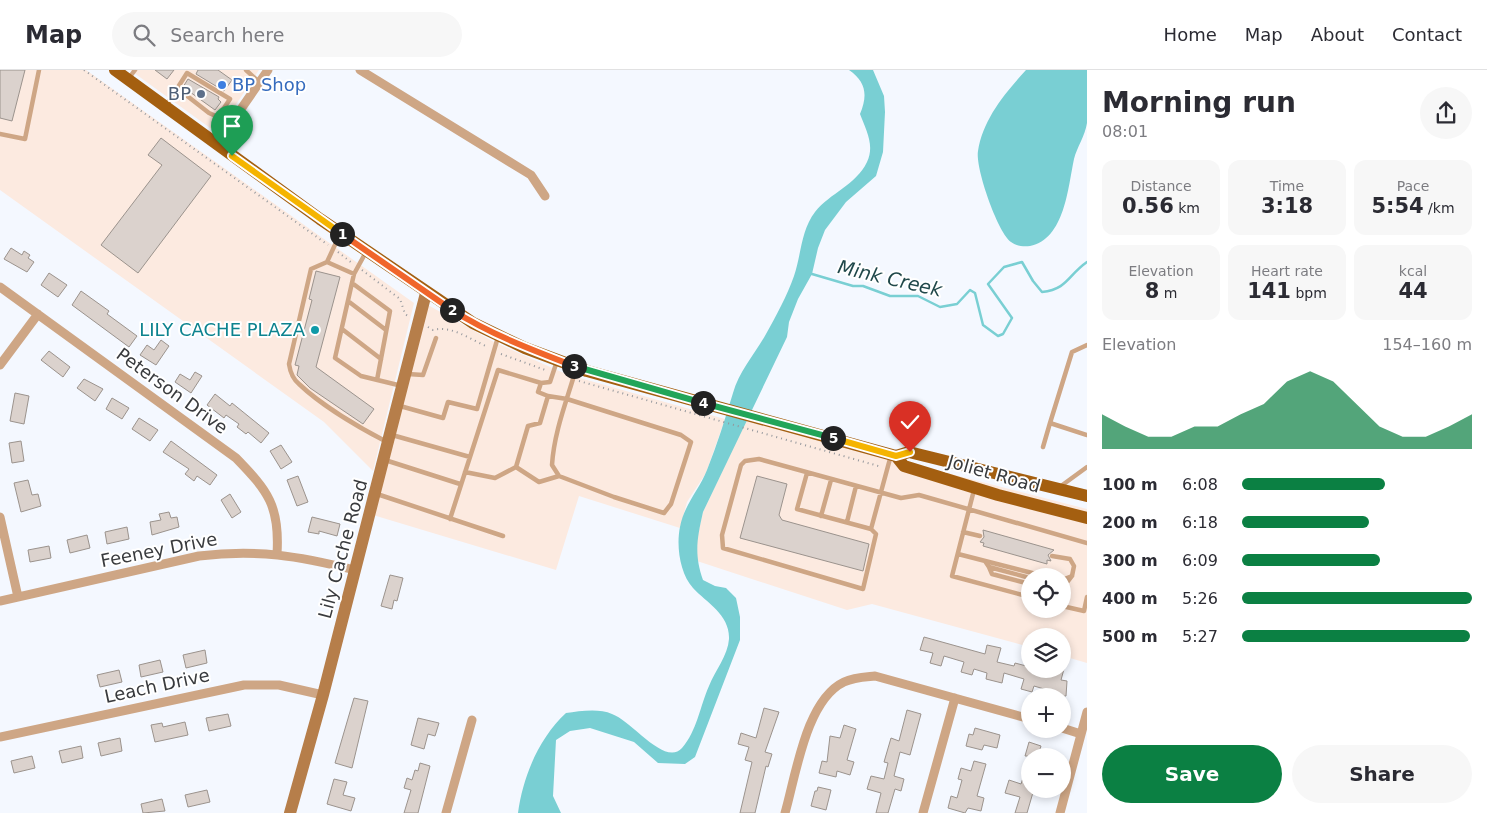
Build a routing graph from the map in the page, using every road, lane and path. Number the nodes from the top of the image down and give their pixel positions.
1 (38, 70) edge
2 (84, 70) edge
3 (115, 70) edge
4 (246, 70) edge
5 (268, 70) edge
6 (360, 70) edge
7 (132, 75) edge
8 (259, 82) junction
9 (178, 88) junction
10 (165, 107) junction
11 (223, 109) junction
12 (235, 117) junction
13 (0, 134) edge
14 (216, 145) junction
15 (545, 196) dead end
16 (341, 233) junction
17 (333, 249) junction
18 (366, 251) junction
19 (327, 262) junction
20 (358, 266) junction
21 (354, 274) junction
22 (352, 283) junction
23 (0, 286) edge
24 (426, 293) junction
25 (348, 301) junction
26 (38, 314) junction
27 (406, 314) dead end
28 (342, 329) junction
29 (386, 330) junction
30 (498, 335) junction
31 (436, 338) dead end
32 (1087, 345) edge
33 (381, 359) junction
34 (557, 360) junction
35 (0, 365) edge
36 (577, 368) junction
37 (406, 374) junction
38 (377, 380) junction
39 (541, 383) junction
40 (403, 387) junction
41 (548, 396) junction
42 (567, 399) junction
43 (398, 405) junction
44 (705, 410) junction
45 (1050, 423) junction
46 (765, 426) junction
47 (1087, 435) edge
48 (389, 439) junction
49 (1043, 447) dead end
50 (894, 455) junction
51 (470, 458) junction
52 (384, 459) junction
53 (1087, 466) edge
54 (516, 467) junction
55 (465, 472) junction
56 (806, 473) junction
57 (559, 476) junction
58 (831, 480) junction
59 (460, 484) junction
60 (856, 486) junction
61 (975, 488) junction
62 (1058, 488) junction
63 (881, 493) junction
64 (375, 494) junction
65 (1087, 496) edge
66 (969, 510) junction
67 (821, 516) junction
68 (0, 517) edge
69 (1087, 518) edge
70 (450, 519) junction
71 (847, 522) junction
72 (871, 529) junction
73 (964, 532) junction
74 (503, 536) dead end
75 (980, 536) dead end
76 (1087, 543) edge
77 (276, 554) junction
78 (958, 554) junction
79 (1052, 556) dead end
80 (985, 561) junction
81 (989, 567) junction
82 (355, 570) junction
83 (1021, 570) edge
84 (1021, 576) edge
85 (1072, 576) edge
86 (1021, 582) edge
87 (1021, 595) edge
88 (18, 597) junction
89 (1087, 597) edge
90 (0, 601) edge
91 (1071, 608) edge
92 (323, 695) junction
93 (955, 698) junction
94 (1087, 712) edge
95 (1021, 716) edge
96 (472, 720) dead end
97 (1071, 731) edge
98 (1081, 734) junction
99 (0, 737) edge
100 (290, 813) edge
101 (446, 813) edge
102 (785, 813) edge
103 (924, 813) edge
104 (1060, 813) edge

1 - 13 lane
2 - 17 path
3 - 7 main road, Joliet Road
4 - 8 lane
5 - 8 street
6 - 15 street
7 - 10 main road, Joliet Road
8 - 12 street
9 - 10 lane
9 - 11 lane
9 - 11 lane
10 - 14 main road, Joliet Road
11 - 12 lane
12 - 14 street
14 - 16 main road, Joliet Road
16 - 17 lane
16 - 18 main road, Joliet Road
17 - 19 lane
17 - 20 path
18 - 20 lane
18 - 24 main road, Joliet Road
19 - 21 lane
19 - 48 lane
20 - 21 lane
20 - 27 path
21 - 22 lane
22 - 25 lane
22 - 29 lane
23 - 26 street, Peterson Drive
24 - 30 main road, Joliet Road
24 - 37 street, Lily Cache Road
25 - 28 lane
25 - 29 lane
26 - 35 street
26 - 77 street, Peterson Drive
28 - 33 lane
28 - 38 lane
29 - 33 lane
30 - 34 main road, Joliet Road
30 - 43 lane
31 - 37 lane
32 - 45 lane
33 - 38 lane
34 - 36 main road, Joliet Road
34 - 39 lane
36 - 42 lane
36 - 44 main road, Joliet Road
37 - 40 street, Lily Cache Road
38 - 40 lane
39 - 41 lane
39 - 51 lane
40 - 43 street, Lily Cache Road
41 - 42 lane
41 - 54 lane
42 - 57 lane
42 - 57 lane
43 - 48 street, Lily Cache Road
44 - 46 main road, Joliet Road
44 - 46 path
45 - 47 lane
45 - 49 lane
46 - 50 main road, Joliet Road
48 - 51 lane
48 - 52 street, Lily Cache Road
50 - 61 main road, Joliet Road
50 - 62 main road, Joliet Road
50 - 63 lane
51 - 55 lane
52 - 59 lane
52 - 64 street, Lily Cache Road
53 - 62 lane
54 - 55 lane
54 - 57 lane
55 - 59 lane
56 - 58 lane
56 - 67 lane
56 - 72 lane
58 - 60 lane
58 - 67 lane
59 - 70 lane
60 - 63 lane
60 - 71 lane
61 - 66 lane
61 - 69 main road, Joliet Road
62 - 65 main road, Joliet Road
63 - 66 lane
63 - 72 lane
64 - 70 lane
64 - 82 street, Lily Cache Road
66 - 73 lane
66 - 76 lane
67 - 71 lane
68 - 88 street
70 - 74 lane
71 - 72 lane
73 - 75 lane
73 - 78 lane
77 - 82 street, Feeney Drive
77 - 88 street, Feeney Drive
78 - 80 lane
78 - 87 lane
79 - 85 lane
80 - 81 lane
80 - 83 lane
81 - 84 lane
81 - 86 lane
82 - 92 street, Lily Cache Road
88 - 90 street, Feeney Drive
89 - 91 lane
92 - 99 street, Leach Drive
92 - 100 street, Lily Cache Road
93 - 95 street
93 - 102 street
93 - 103 street
94 - 98 street
96 - 101 street
97 - 98 street
98 - 104 street

